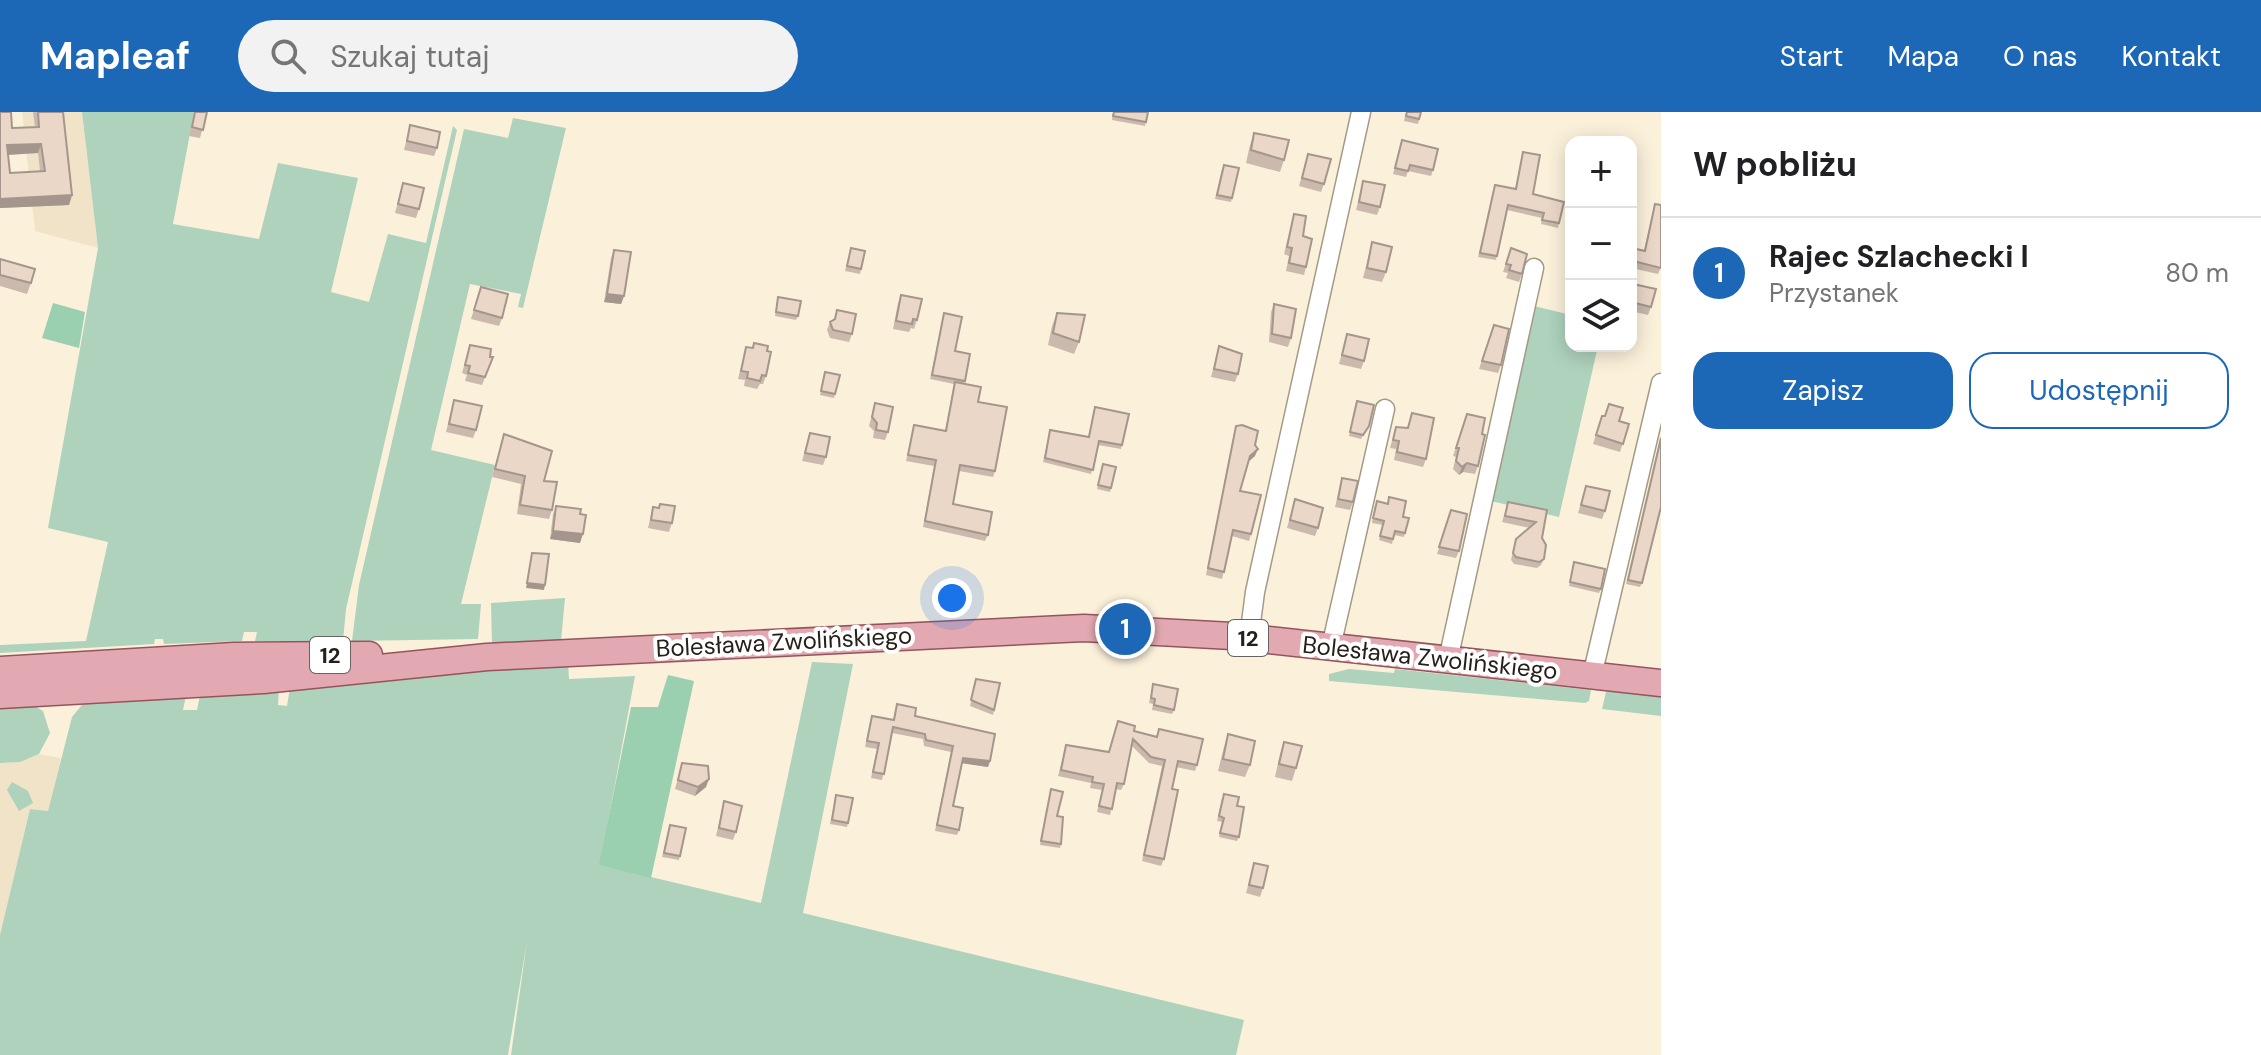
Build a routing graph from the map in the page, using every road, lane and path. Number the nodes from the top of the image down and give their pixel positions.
1 (1361, 112) edge
2 (1534, 268) dead end
3 (1661, 383) edge
4 (1385, 409) dead end
5 (1249, 638) junction
6 (1331, 647) junction
7 (480, 657) junction
8 (1448, 660) junction
9 (0, 670) edge
10 (1592, 676) junction
11 (1661, 683) edge
12 (0, 695) edge

1 - 5 street
2 - 8 street
3 - 10 street
4 - 6 street
5 - 6 main road, Bolesława Zwolińskiego / 12
5 - 7 main road, Bolesława Zwolińskiego / 12
6 - 8 main road, Bolesława Zwolińskiego / 12
7 - 9 main road, Bolesława Zwolińskiego / 12
7 - 12 main road, Bolesława Zwolińskiego / 12
8 - 10 main road, Bolesława Zwolińskiego / 12
10 - 11 main road, Bolesława Zwolińskiego / 12

